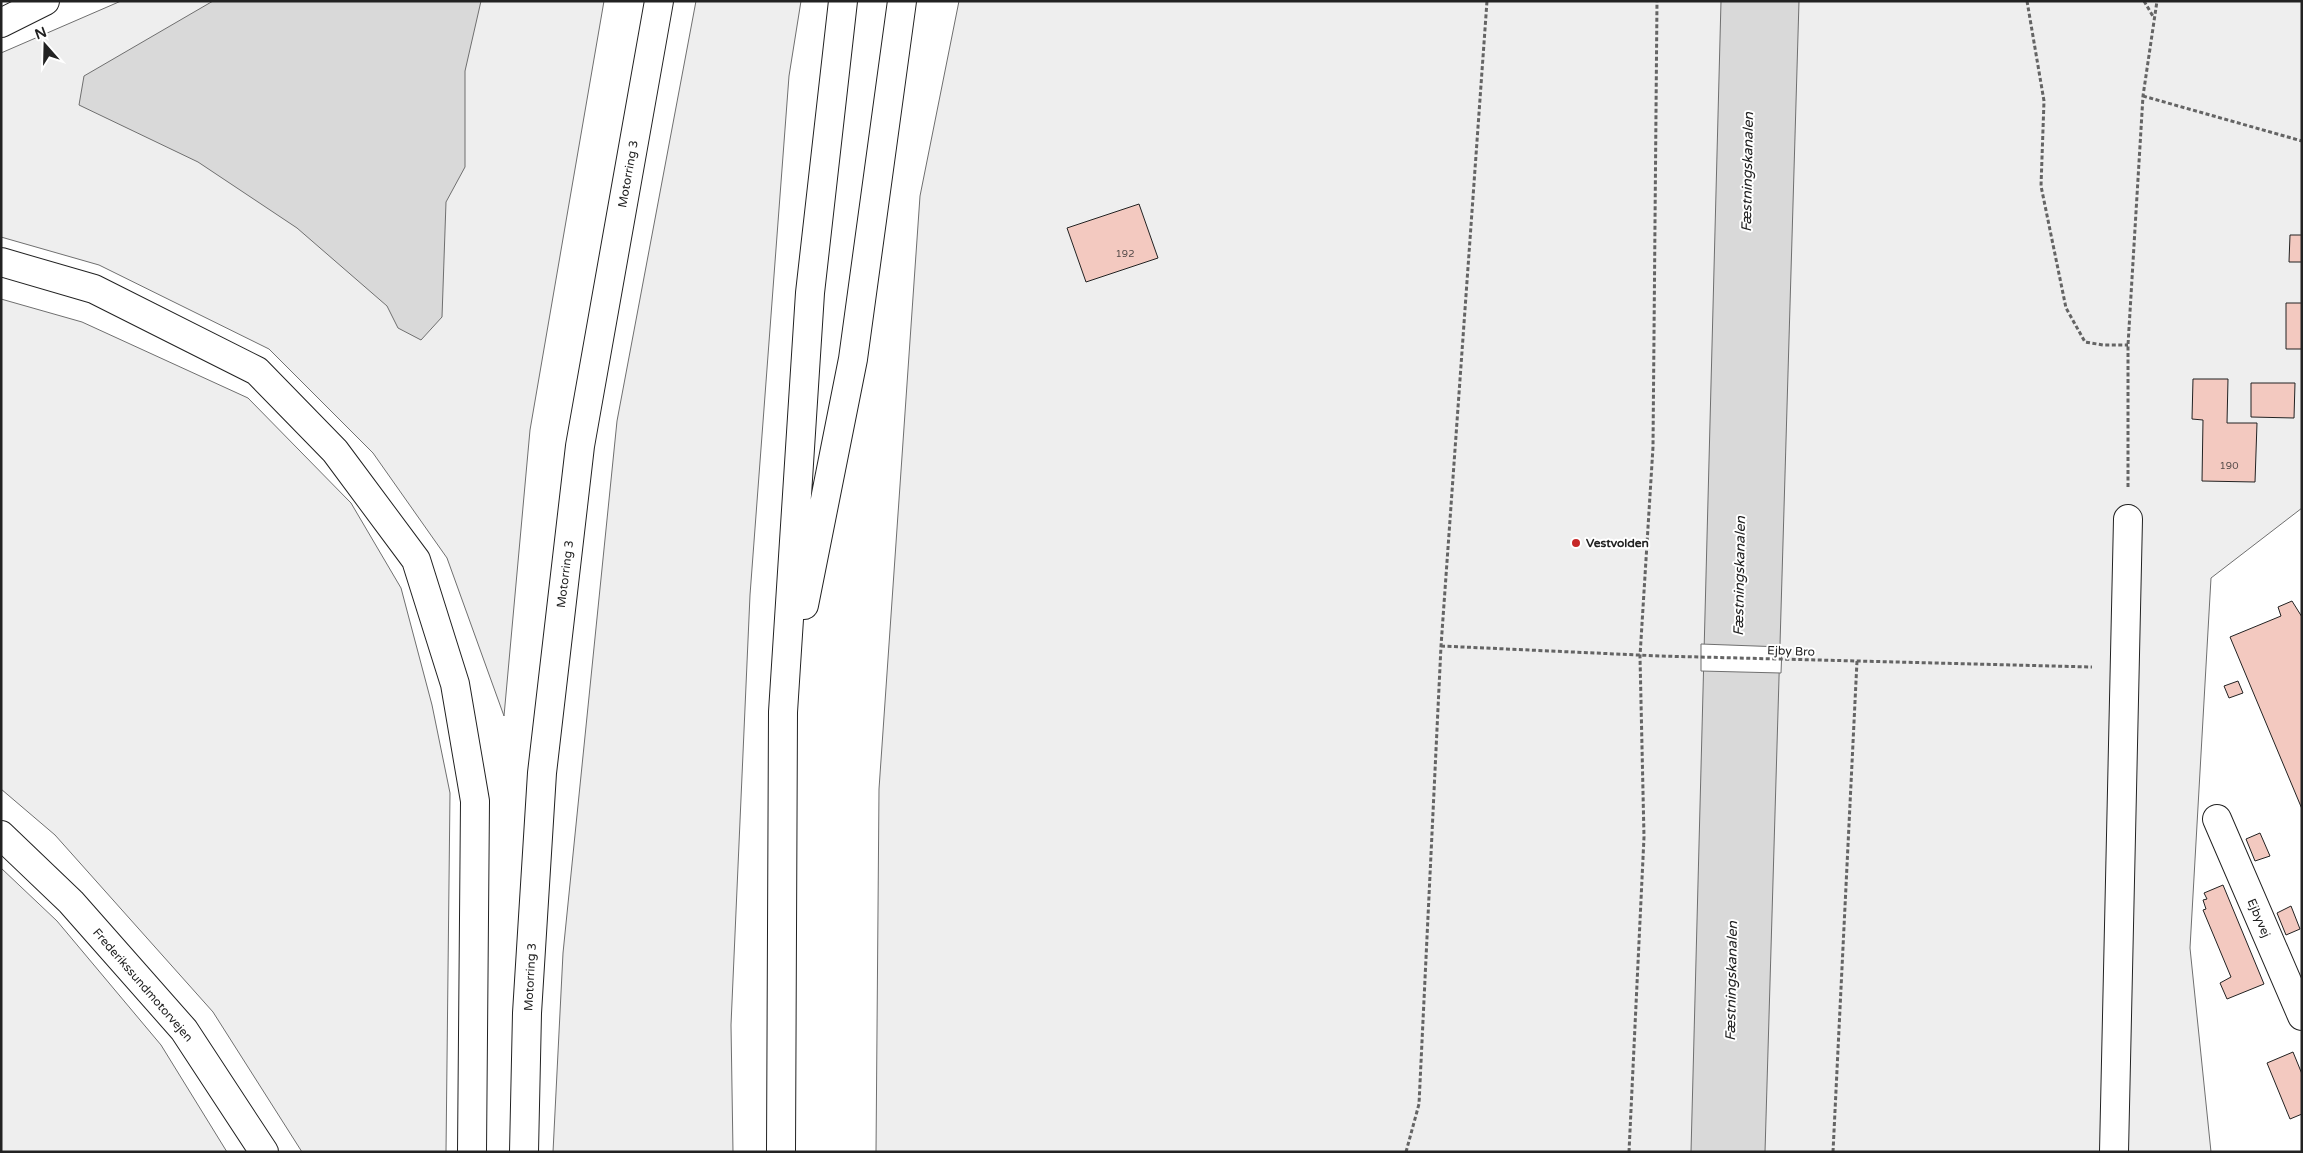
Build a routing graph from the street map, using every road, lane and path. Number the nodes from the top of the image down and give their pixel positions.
1 (44, 1) edge
2 (659, 1) edge
3 (843, 1) edge
4 (902, 1) edge
5 (1487, 1) edge
6 (1657, 1) edge
7 (2027, 1) edge
8 (2144, 1) edge
9 (2157, 1) edge
10 (2154, 19) junction
11 (1, 23) edge
12 (2143, 96) junction
13 (2302, 141) edge
14 (1, 262) edge
15 (2128, 345) junction
16 (2128, 519) joint
17 (1441, 646) junction
18 (1640, 656) junction
19 (1857, 661) junction
20 (2124, 668) junction
21 (783, 712) junction
22 (2217, 820) dead end
23 (1, 835) edge
24 (2302, 1016) edge
25 (264, 1152) edge
26 (472, 1152) edge
27 (524, 1152) edge
28 (781, 1152) edge
29 (1406, 1152) edge
30 (1629, 1152) edge
31 (1833, 1152) edge
32 (2114, 1152) edge

1 - 11 main road
2 - 27 main road, Motorring 3
3 - 21 main road
4 - 21 main road
5 - 17 path
6 - 18 path
7 - 15 path
8 - 10 path
9 - 10 path
10 - 12 path
12 - 13 path
12 - 15 path
14 - 26 main road
15 - 16 path
16 - 20 main road
17 - 18 path, Ejby Bro
17 - 29 path
18 - 19 path, Ejby Bro
18 - 30 path
19 - 20 path, Ejby Bro
19 - 31 path
20 - 32 main road
21 - 28 main road
22 - 24 main road, Ejbyvej
23 - 25 main road, Frederikssundmotorvejen

